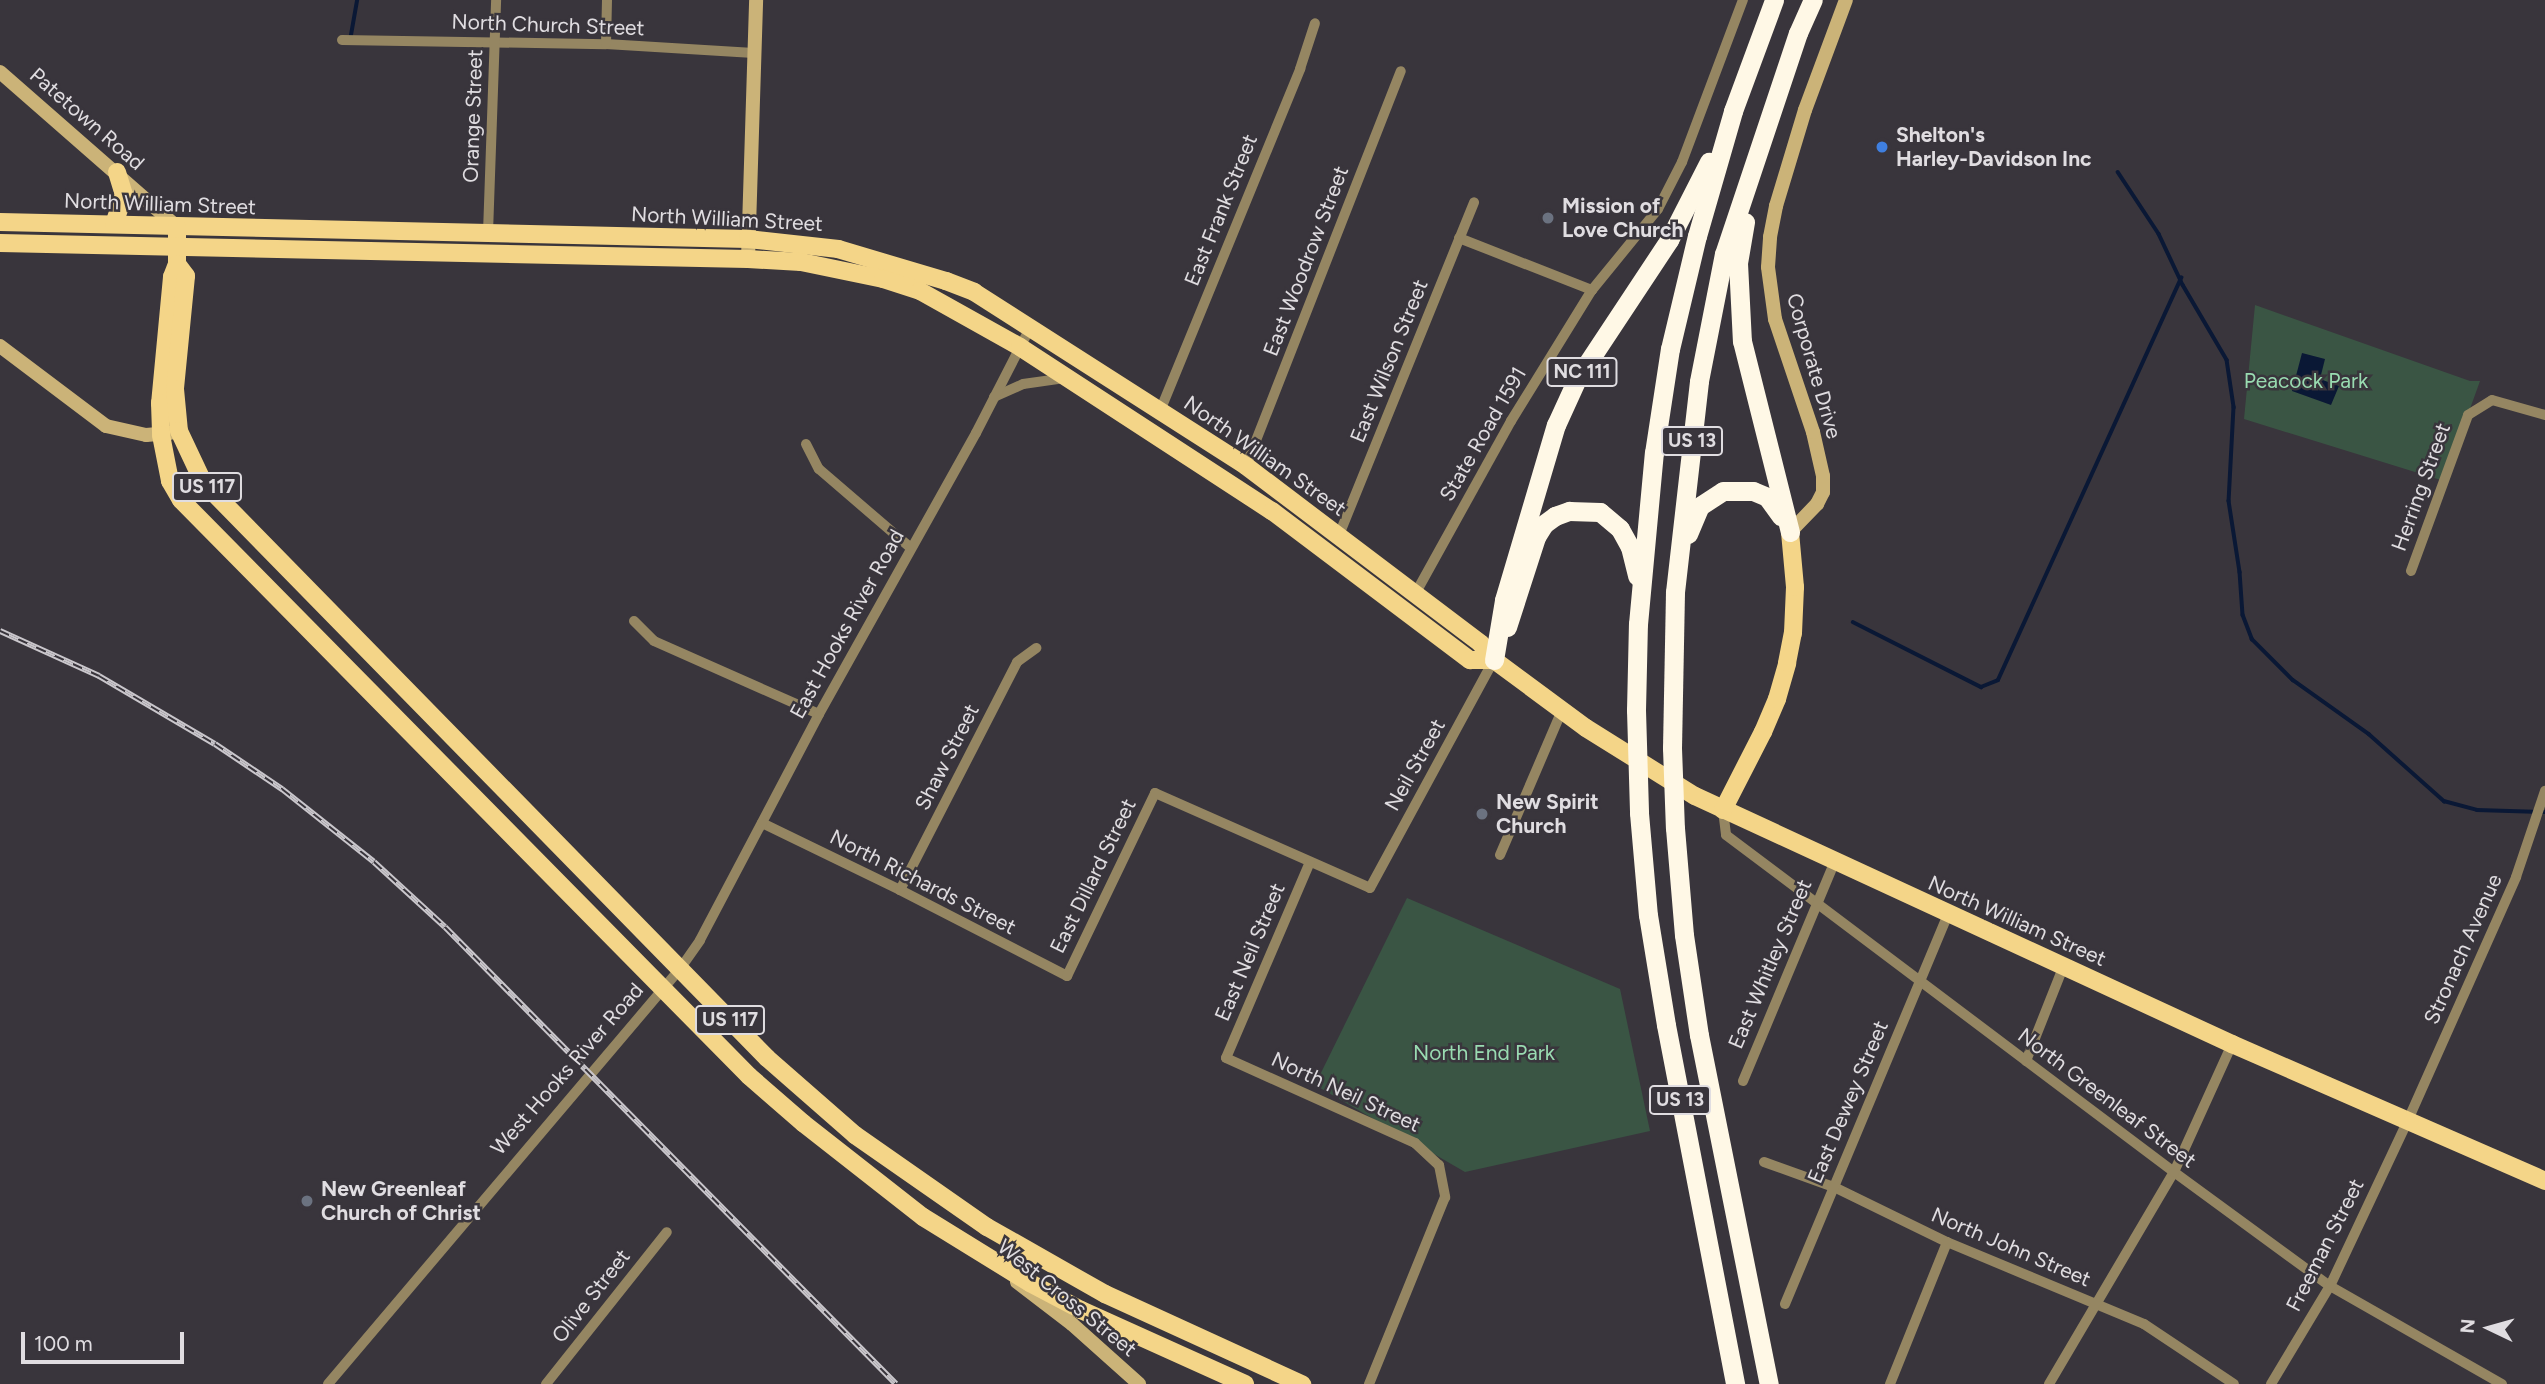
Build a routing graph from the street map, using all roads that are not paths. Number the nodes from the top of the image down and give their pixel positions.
1 (496, 0) edge
2 (607, 0) edge
3 (756, 0) edge
4 (1743, 0) edge
5 (1774, 0) edge
6 (1813, 0) edge
7 (1846, 0) edge
8 (1315, 23) dead end
9 (342, 40) dead end
10 (495, 43) junction
11 (606, 44) junction
12 (754, 53) junction
13 (1401, 71) dead end
14 (0, 72) edge
15 (1733, 111) junction
16 (1760, 142) junction
17 (117, 172) junction
18 (1475, 202) dead end
19 (0, 222) edge
20 (114, 224) junction
21 (177, 227) junction
22 (488, 233) junction
23 (1459, 238) junction
24 (748, 239) junction
25 (0, 243) edge
26 (335, 250) junction
27 (177, 255) junction
28 (747, 258) junction
29 (1592, 290) junction
30 (1030, 328) junction
31 (0, 346) edge
32 (1020, 347) junction
33 (1068, 378) junction
34 (994, 397) junction
35 (1160, 411) junction
36 (2545, 415) edge
37 (170, 433) junction
38 (806, 444) dead end
39 (1246, 466) junction
40 (1790, 532) junction
41 (1339, 536) junction
42 (911, 548) junction
43 (2411, 571) dead end
44 (1675, 593) junction
45 (1414, 596) junction
46 (634, 621) dead end
47 (1637, 624) junction
48 (1036, 648) dead end
49 (1494, 660) junction
50 (1562, 710) junction
51 (819, 714) junction
52 (2545, 791) edge
53 (1723, 810) junction
54 (762, 823) junction
55 (1500, 855) dead end
56 (1310, 862) junction
57 (1834, 863) junction
58 (900, 890) junction
59 (1816, 904) junction
60 (1948, 915) junction
61 (700, 940) joint
62 (2064, 965) junction
63 (680, 969) junction
64 (1067, 976) joint
65 (1920, 980) junction
66 (662, 988) junction
67 (2232, 1044) junction
68 (1226, 1058) joint
69 (2026, 1061) junction
70 (1742, 1081) dead end
71 (2408, 1120) junction
72 (855, 1135) junction
73 (839, 1153) junction
74 (1764, 1162) dead end
75 (2174, 1172) junction
76 (2545, 1181) edge
77 (1834, 1187) junction
78 (667, 1231) dead end
79 (1947, 1242) junction
80 (968, 1245) junction
81 (2330, 1286) junction
82 (1785, 1304) dead end
83 (2094, 1304) junction
84 (2479, 1379) edge
85 (328, 1384) edge
86 (547, 1384) edge
87 (1139, 1384) edge
88 (1245, 1384) edge
89 (1302, 1384) edge
90 (1367, 1384) edge
91 (1735, 1384) edge
92 (1769, 1384) edge
93 (1890, 1384) edge
94 (2049, 1384) edge
95 (2234, 1384) edge
96 (2271, 1384) edge
97 (2502, 1384) edge

1 - 10 street, Orange Street
2 - 11 street
3 - 12 street
4 - 29 street, State Road 1591
5 - 15 highway, US 13
6 - 16 highway, US 13
7 - 40 street, Corporate Drive
8 - 35 street, East Frank Street
9 - 10 street, North Church Street
10 - 11 street, North Church Street
10 - 22 street, Orange Street
11 - 12 street, North Church Street
12 - 24 street
13 - 39 street, East Woodrow Street
14 - 17 street, Patetown Road
15 - 47 highway, US 13
15 - 49 highway, NC 111
16 - 40 highway
16 - 44 highway, US 13
17 - 20 main road
17 - 21 street, Patetown Road
18 - 23 street, East Wilson Street
19 - 20 main road, North William Street
20 - 21 main road, North William Street
21 - 22 main road, North William Street
21 - 27 main road
22 - 24 main road, North William Street
22 - 26 main road
23 - 29 street
23 - 41 street, East Wilson Street
24 - 28 street
24 - 30 main road, North William Street
25 - 27 main road, North William Street
26 - 27 main road, North William Street
26 - 28 main road, North William Street
27 - 37 main road
28 - 32 main road, North William Street
29 - 45 street, State Road 1591
30 - 32 street, East Hooks River Road
30 - 35 main road, North William Street
31 - 37 street
32 - 33 main road, North William Street
32 - 34 street, East Hooks River Road
33 - 34 street
33 - 49 main road, North William Street
34 - 42 street, East Hooks River Road
35 - 39 main road, North William Street
36 - 43 street, Herring Street
37 - 63 main road, US 117
37 - 66 main road, US 117
38 - 42 street
39 - 41 main road, North William Street
40 - 44 highway
40 - 53 main road
41 - 45 main road, North William Street
42 - 51 street, East Hooks River Road
44 - 92 highway, US 13, bridge
45 - 49 main road, North William Street
46 - 51 street
47 - 49 highway
47 - 91 highway, US 13, bridge
48 - 58 street, Shaw Street
49 - 50 main road, North William Street
49 - 56 street, Neil Street
50 - 53 main road, North William Street
50 - 55 street
51 - 54 street, East Hooks River Road
52 - 71 street, Stronach Avenue
53 - 57 main road, North William Street
53 - 59 street, North Greenleaf Street
54 - 58 street, North Richards Street
54 - 61 street, East Hooks River Road
56 - 64 street, East Dillard Street
56 - 68 street, East Neil Street
57 - 59 street, East Whitley Street
57 - 60 main road, North William Street
58 - 64 street, North Richards Street
59 - 65 street, North Greenleaf Street
59 - 70 street, East Whitley Street
60 - 62 main road, North William Street
60 - 65 street, East Dewey Street
61 - 63 street, West Hooks River Road
62 - 67 main road, North William Street
62 - 69 street
63 - 66 street, West Hooks River Road
63 - 72 main road, US 117
65 - 69 street, North Greenleaf Street
65 - 77 street, East Dewey Street
66 - 73 main road, US 117
66 - 85 street, West Hooks River Road
67 - 71 main road, North William Street
67 - 75 street
68 - 90 street, North Neil Street
69 - 75 street, North Greenleaf Street
71 - 76 main road, North William Street
71 - 81 street, Freeman Street
72 - 73 main road
72 - 89 main road, US 117
73 - 80 main road, US 117
74 - 77 street, North John Street
75 - 81 street, North Greenleaf Street
75 - 83 street
77 - 79 street, North John Street
77 - 82 street, East Dewey Street
78 - 86 street, Olive Street
79 - 83 street, North John Street
79 - 93 street
80 - 87 street, West Cross Street
80 - 88 main road, US 117
81 - 84 street, North Greenleaf Street
81 - 96 street, Freeman Street
83 - 94 street
83 - 95 street, North John Street
84 - 97 street, North Greenleaf Street

